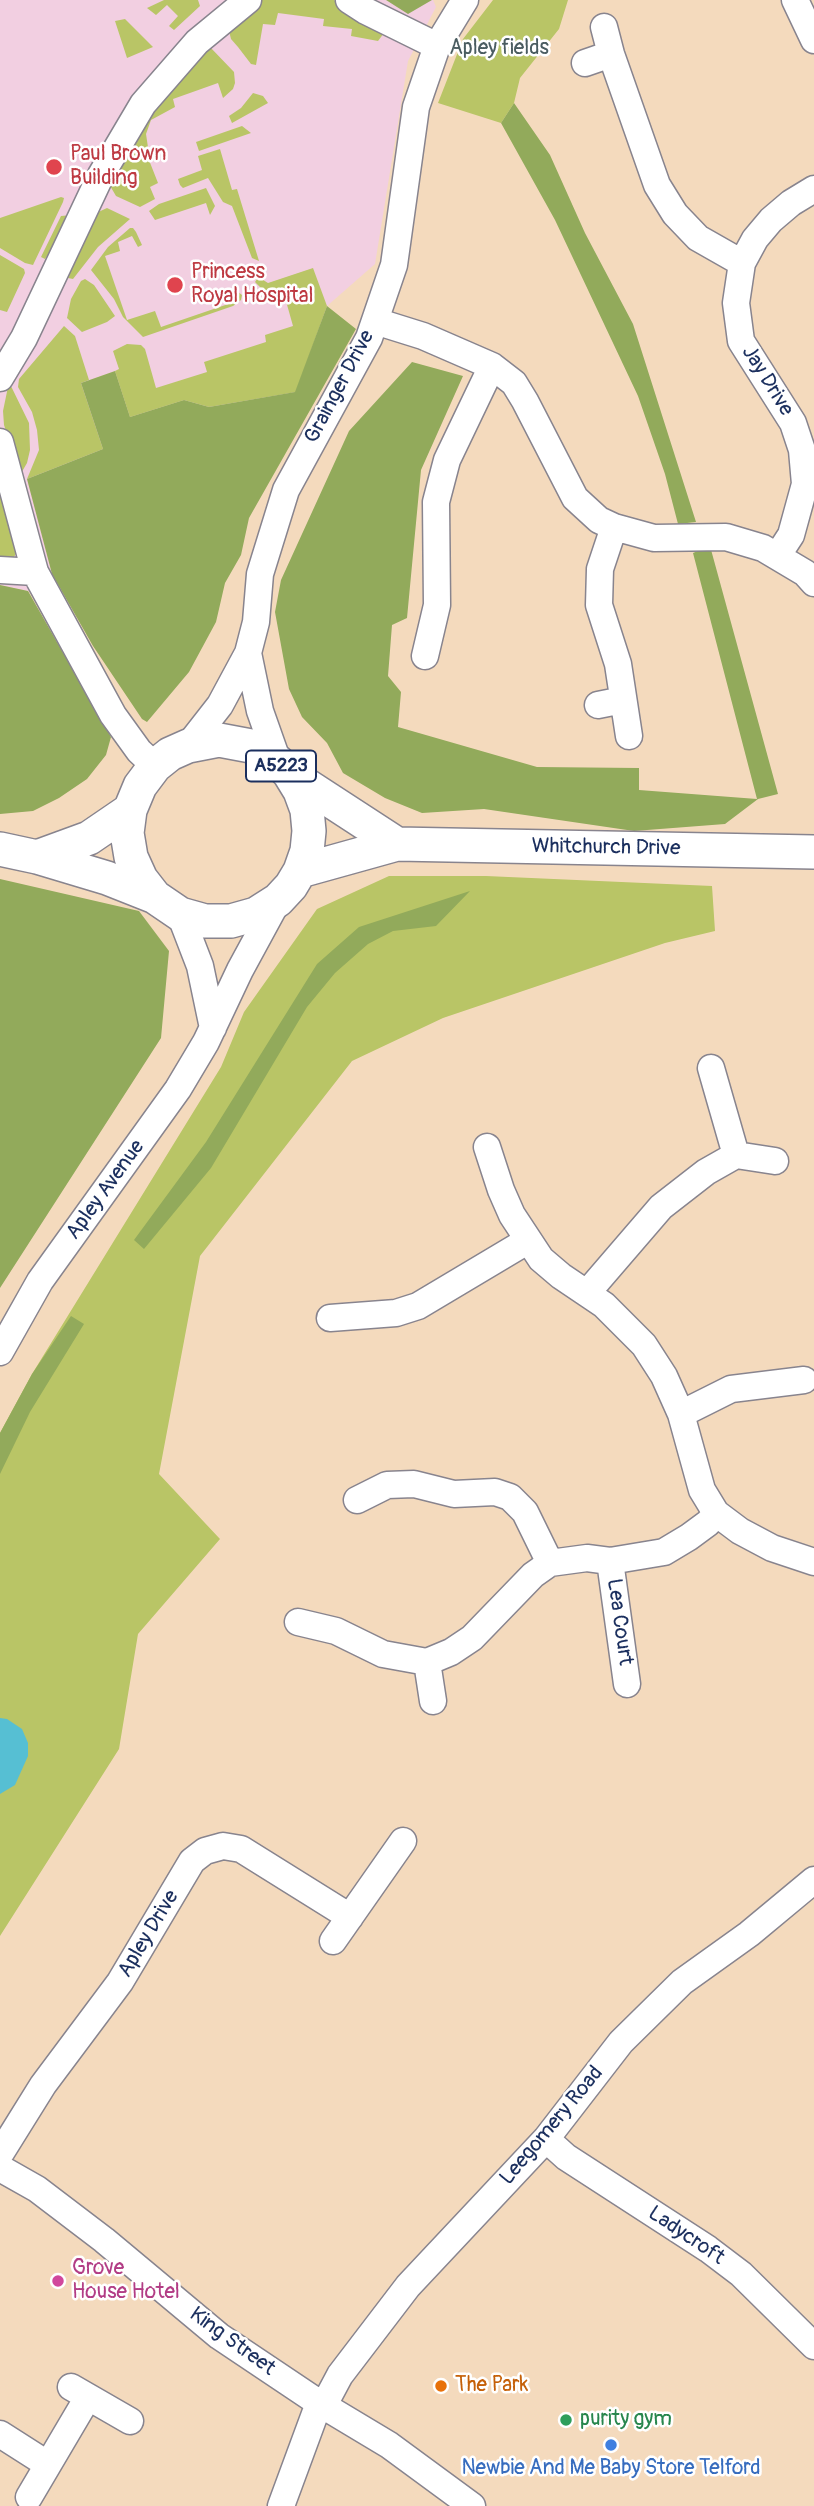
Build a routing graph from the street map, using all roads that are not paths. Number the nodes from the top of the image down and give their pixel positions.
1 (248, 0) edge
2 (349, 0) edge
3 (465, 0) edge
4 (795, 0) edge
5 (604, 27) dead end
6 (814, 40) edge
7 (437, 46) junction
8 (611, 54) junction
9 (585, 63) dead end
10 (814, 189) edge
11 (742, 263) junction
12 (374, 321) junction
13 (492, 366) junction
14 (0, 378) edge
15 (0, 442) edge
16 (614, 527) junction
17 (778, 555) junction
18 (0, 570) edge
19 (35, 572) junction
20 (814, 583) edge
21 (248, 653) junction
22 (425, 656) dead end
23 (629, 736) dead end
24 (188, 746) junction
25 (155, 766) junction
26 (283, 768) junction
27 (130, 810) junction
28 (397, 844) junction
29 (0, 849) edge
30 (814, 852) edge
31 (37, 857) junction
32 (300, 871) junction
33 (278, 900) junction
34 (168, 906) junction
35 (213, 1028) junction
36 (712, 1068) dead end
37 (487, 1147) dead end
38 (736, 1154) junction
39 (775, 1161) dead end
40 (527, 1241) junction
41 (587, 1293) junction
42 (330, 1318) dead end
43 (0, 1352) edge
44 (804, 1380) dead end
45 (681, 1414) junction
46 (358, 1500) dead end
47 (716, 1513) junction
48 (610, 1560) junction
49 (814, 1562) edge
50 (550, 1563) junction
51 (298, 1622) dead end
52 (427, 1661) junction
53 (627, 1684) dead end
54 (432, 1701) dead end
55 (403, 1841) dead end
56 (814, 1880) edge
57 (350, 1917) junction
58 (333, 1941) dead end
59 (546, 2139) junction
60 (0, 2154) edge
61 (0, 2168) edge
62 (814, 2346) edge
63 (321, 2404) junction
64 (130, 2421) dead end
65 (0, 2434) edge
66 (47, 2464) junction
67 (29, 2497) dead end
68 (465, 2504) edge
69 (281, 2506) edge

1 - 14 street
2 - 7 street
3 - 7 street, Grainger Drive
4 - 6 street
5 - 8 street
7 - 12 street, Grainger Drive
8 - 9 street
8 - 11 street
10 - 11 street, Jay Drive
11 - 17 street, Jay Drive
12 - 13 street
12 - 21 street, Grainger Drive
13 - 16 street
13 - 22 street
15 - 19 street
16 - 17 street
16 - 23 street
17 - 20 street
18 - 19 street
19 - 25 street
21 - 24 street, Grainger Drive
21 - 26 street, Grainger Drive
24 - 25 main road, A5223
24 - 26 main road, A5223
25 - 27 main road, A5223
26 - 28 main road, A5223
26 - 32 main road, A5223
27 - 31 main road, A5223
27 - 34 main road, A5223
28 - 30 main road, Whitchurch Drive
28 - 32 main road, Whitchurch Drive
29 - 31 main road, A5223
31 - 34 main road, A5223
32 - 33 main road, A5223
33 - 34 main road, A5223
33 - 35 street, Apley Avenue
34 - 35 street
35 - 43 street, Apley Avenue
36 - 38 street
37 - 40 street
38 - 39 street
38 - 41 street
40 - 41 street
40 - 42 street
41 - 45 street
44 - 45 street
45 - 47 street
46 - 50 street
47 - 48 street
47 - 49 street
48 - 50 street
48 - 53 street, Lea Court
50 - 52 street
51 - 52 street
52 - 54 street
55 - 57 street
56 - 59 street, Leegomery Road
57 - 58 street
57 - 60 street, Apley Drive
59 - 62 street, Ladycroft
59 - 63 street, Leegomery Road
61 - 63 street, King Street
63 - 68 street, King Street
63 - 69 street, Leegomery Road
64 - 66 street
65 - 66 street
66 - 67 street

